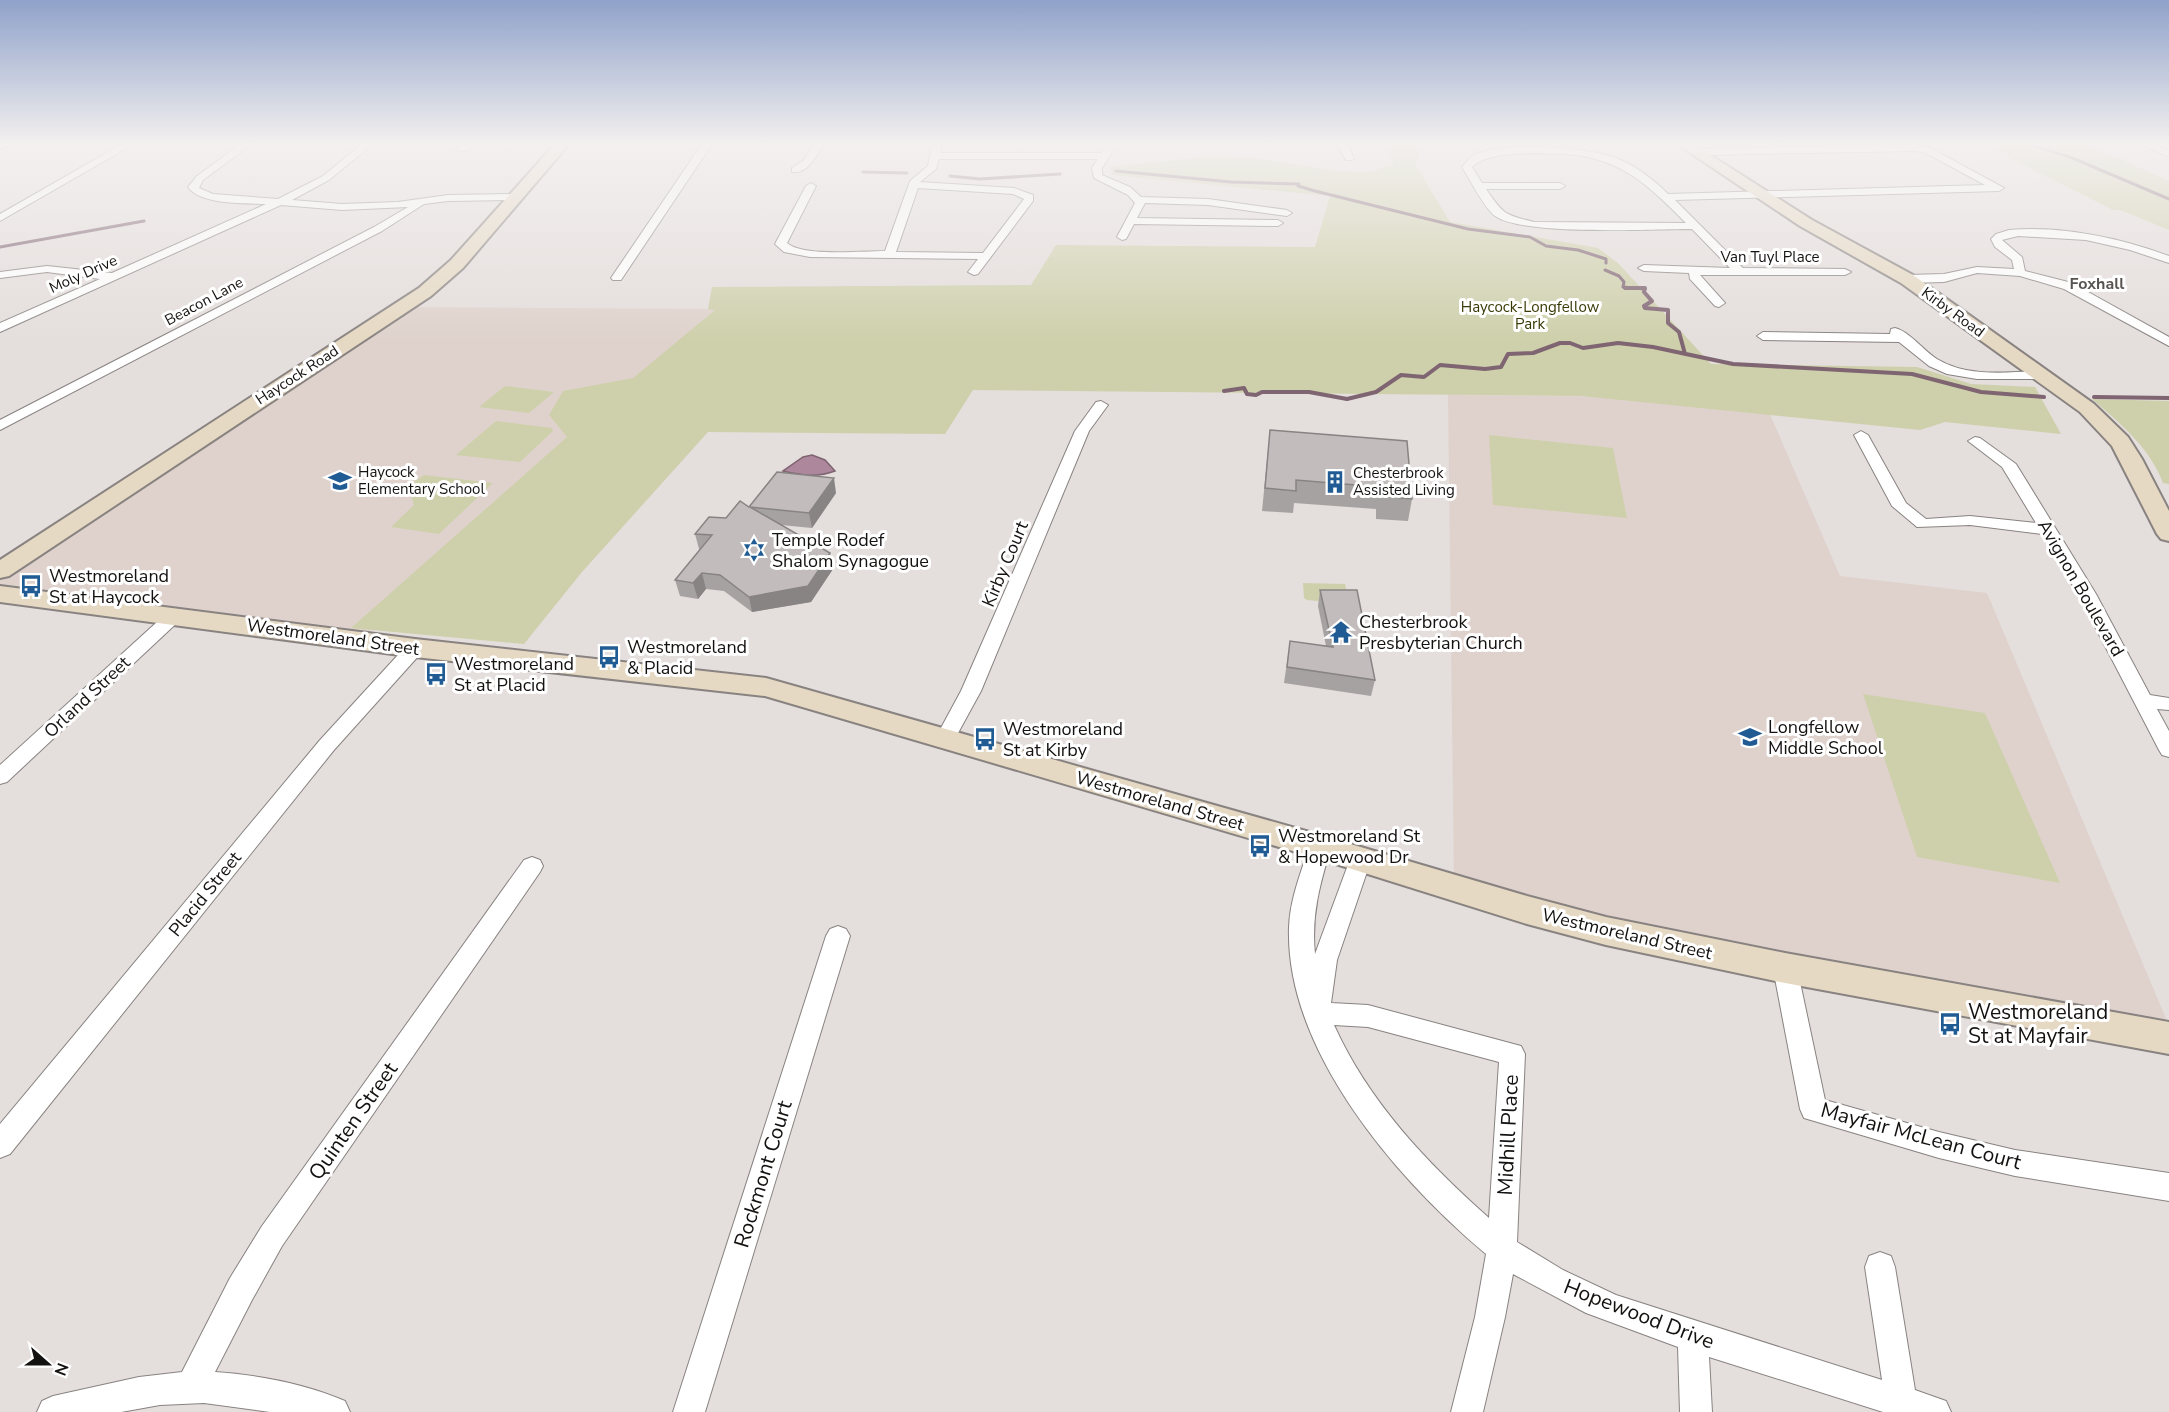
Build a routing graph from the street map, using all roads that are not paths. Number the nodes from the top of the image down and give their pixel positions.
1 (14, 210) edge
2 (261, 210) edge
3 (409, 210) edge
4 (505, 210) edge
5 (663, 210) edge
6 (799, 210) edge
7 (905, 210) edge
8 (1021, 210) edge
9 (1137, 210) edge
10 (1265, 210) edge
11 (1495, 210) edge
12 (1679, 210) edge
13 (1786, 210) edge
14 (1287, 213) dead end
15 (0, 218) edge
16 (1131, 221) junction
17 (1278, 223) dead end
18 (1695, 226) junction
19 (1122, 237) dead end
20 (890, 254) junction
21 (986, 256) junction
22 (2169, 260) edge
23 (1644, 268) dead end
24 (1695, 271) junction
25 (974, 272) dead end
26 (1741, 272) junction
27 (1785, 272) junction
28 (1823, 272) junction
29 (1845, 272) dead end
30 (2020, 273) junction
31 (0, 275) edge
32 (114, 277) junction
33 (617, 278) dead end
34 (1907, 279) junction
35 (1719, 303) dead end
36 (0, 328) edge
37 (1763, 336) dead end
38 (2169, 342) edge
39 (2043, 375) junction
40 (1101, 405) dead end
41 (0, 426) edge
42 (1861, 435) dead end
43 (1975, 441) dead end
44 (2049, 530) junction
45 (2169, 534) edge
46 (0, 571) edge
47 (0, 594) edge
48 (174, 616) junction
49 (415, 648) junction
50 (2143, 700) junction
51 (2169, 704) edge
52 (945, 739) junction
53 (2169, 750) edge
54 (0, 777) edge
55 (1320, 847) junction
56 (1360, 860) junction
57 (532, 866) dead end
58 (838, 936) dead end
59 (1785, 968) junction
60 (1318, 1013) junction
61 (2169, 1038) edge
62 (0, 1145) edge
63 (2169, 1187) edge
64 (1502, 1249) junction
65 (1880, 1267) dead end
66 (1693, 1337) junction
67 (191, 1387) junction
68 (1902, 1407) edge
69 (53, 1412) edge
70 (334, 1412) edge
71 (689, 1412) edge
72 (1467, 1412) edge
73 (1696, 1412) edge
74 (1935, 1412) edge

1 - 15 street
2 - 32 street, Moly Drive
3 - 41 street, Beacon Lane
4 - 46 main road, Haycock Road
5 - 33 street
6 - 20 street
7 - 20 street
8 - 21 street
9 - 16 street
10 - 14 street
11 - 18 street
12 - 18 street
13 - 34 main road, Kirby Road
16 - 17 street
16 - 19 street
18 - 26 street
20 - 21 street
21 - 25 street
22 - 30 street
23 - 24 street, Van Tuyl Place
24 - 26 street, Van Tuyl Place
24 - 35 street, Van Tuyl Place
26 - 27 street, Van Tuyl Place
27 - 28 street, Van Tuyl Place
27 - 28 street
28 - 29 street, Van Tuyl Place
30 - 34 street
30 - 38 street
31 - 32 street
32 - 36 street, Moly Drive
34 - 39 main road, Kirby Road
37 - 39 street
39 - 45 main road, Kirby Road
40 - 52 street, Kirby Court
42 - 44 street
43 - 44 street, Avignon Boulevard
44 - 50 street, Avignon Boulevard
47 - 48 main road, Westmoreland Street
48 - 49 main road, Westmoreland Street
48 - 54 street, Orland Street
49 - 52 main road, Westmoreland Street
49 - 62 street, Placid Street
50 - 51 street
50 - 53 street, Avignon Boulevard
52 - 55 main road, Westmoreland Street
55 - 56 main road, Westmoreland Street
55 - 60 street, Hopewood Drive
56 - 59 main road, Westmoreland Street
56 - 60 street
57 - 67 street, Quinten Street
58 - 71 street, Rockmont Court
59 - 61 main road, Westmoreland Street
59 - 63 street, Mayfair McLean Court
60 - 64 street, Hopewood Drive
60 - 64 street, Midhill Place
64 - 66 street, Hopewood Drive
64 - 72 street, Midhill Place
65 - 68 street
66 - 68 street, Hopewood Drive
66 - 73 street
67 - 69 street
67 - 70 street
68 - 74 street, Hopewood Drive

